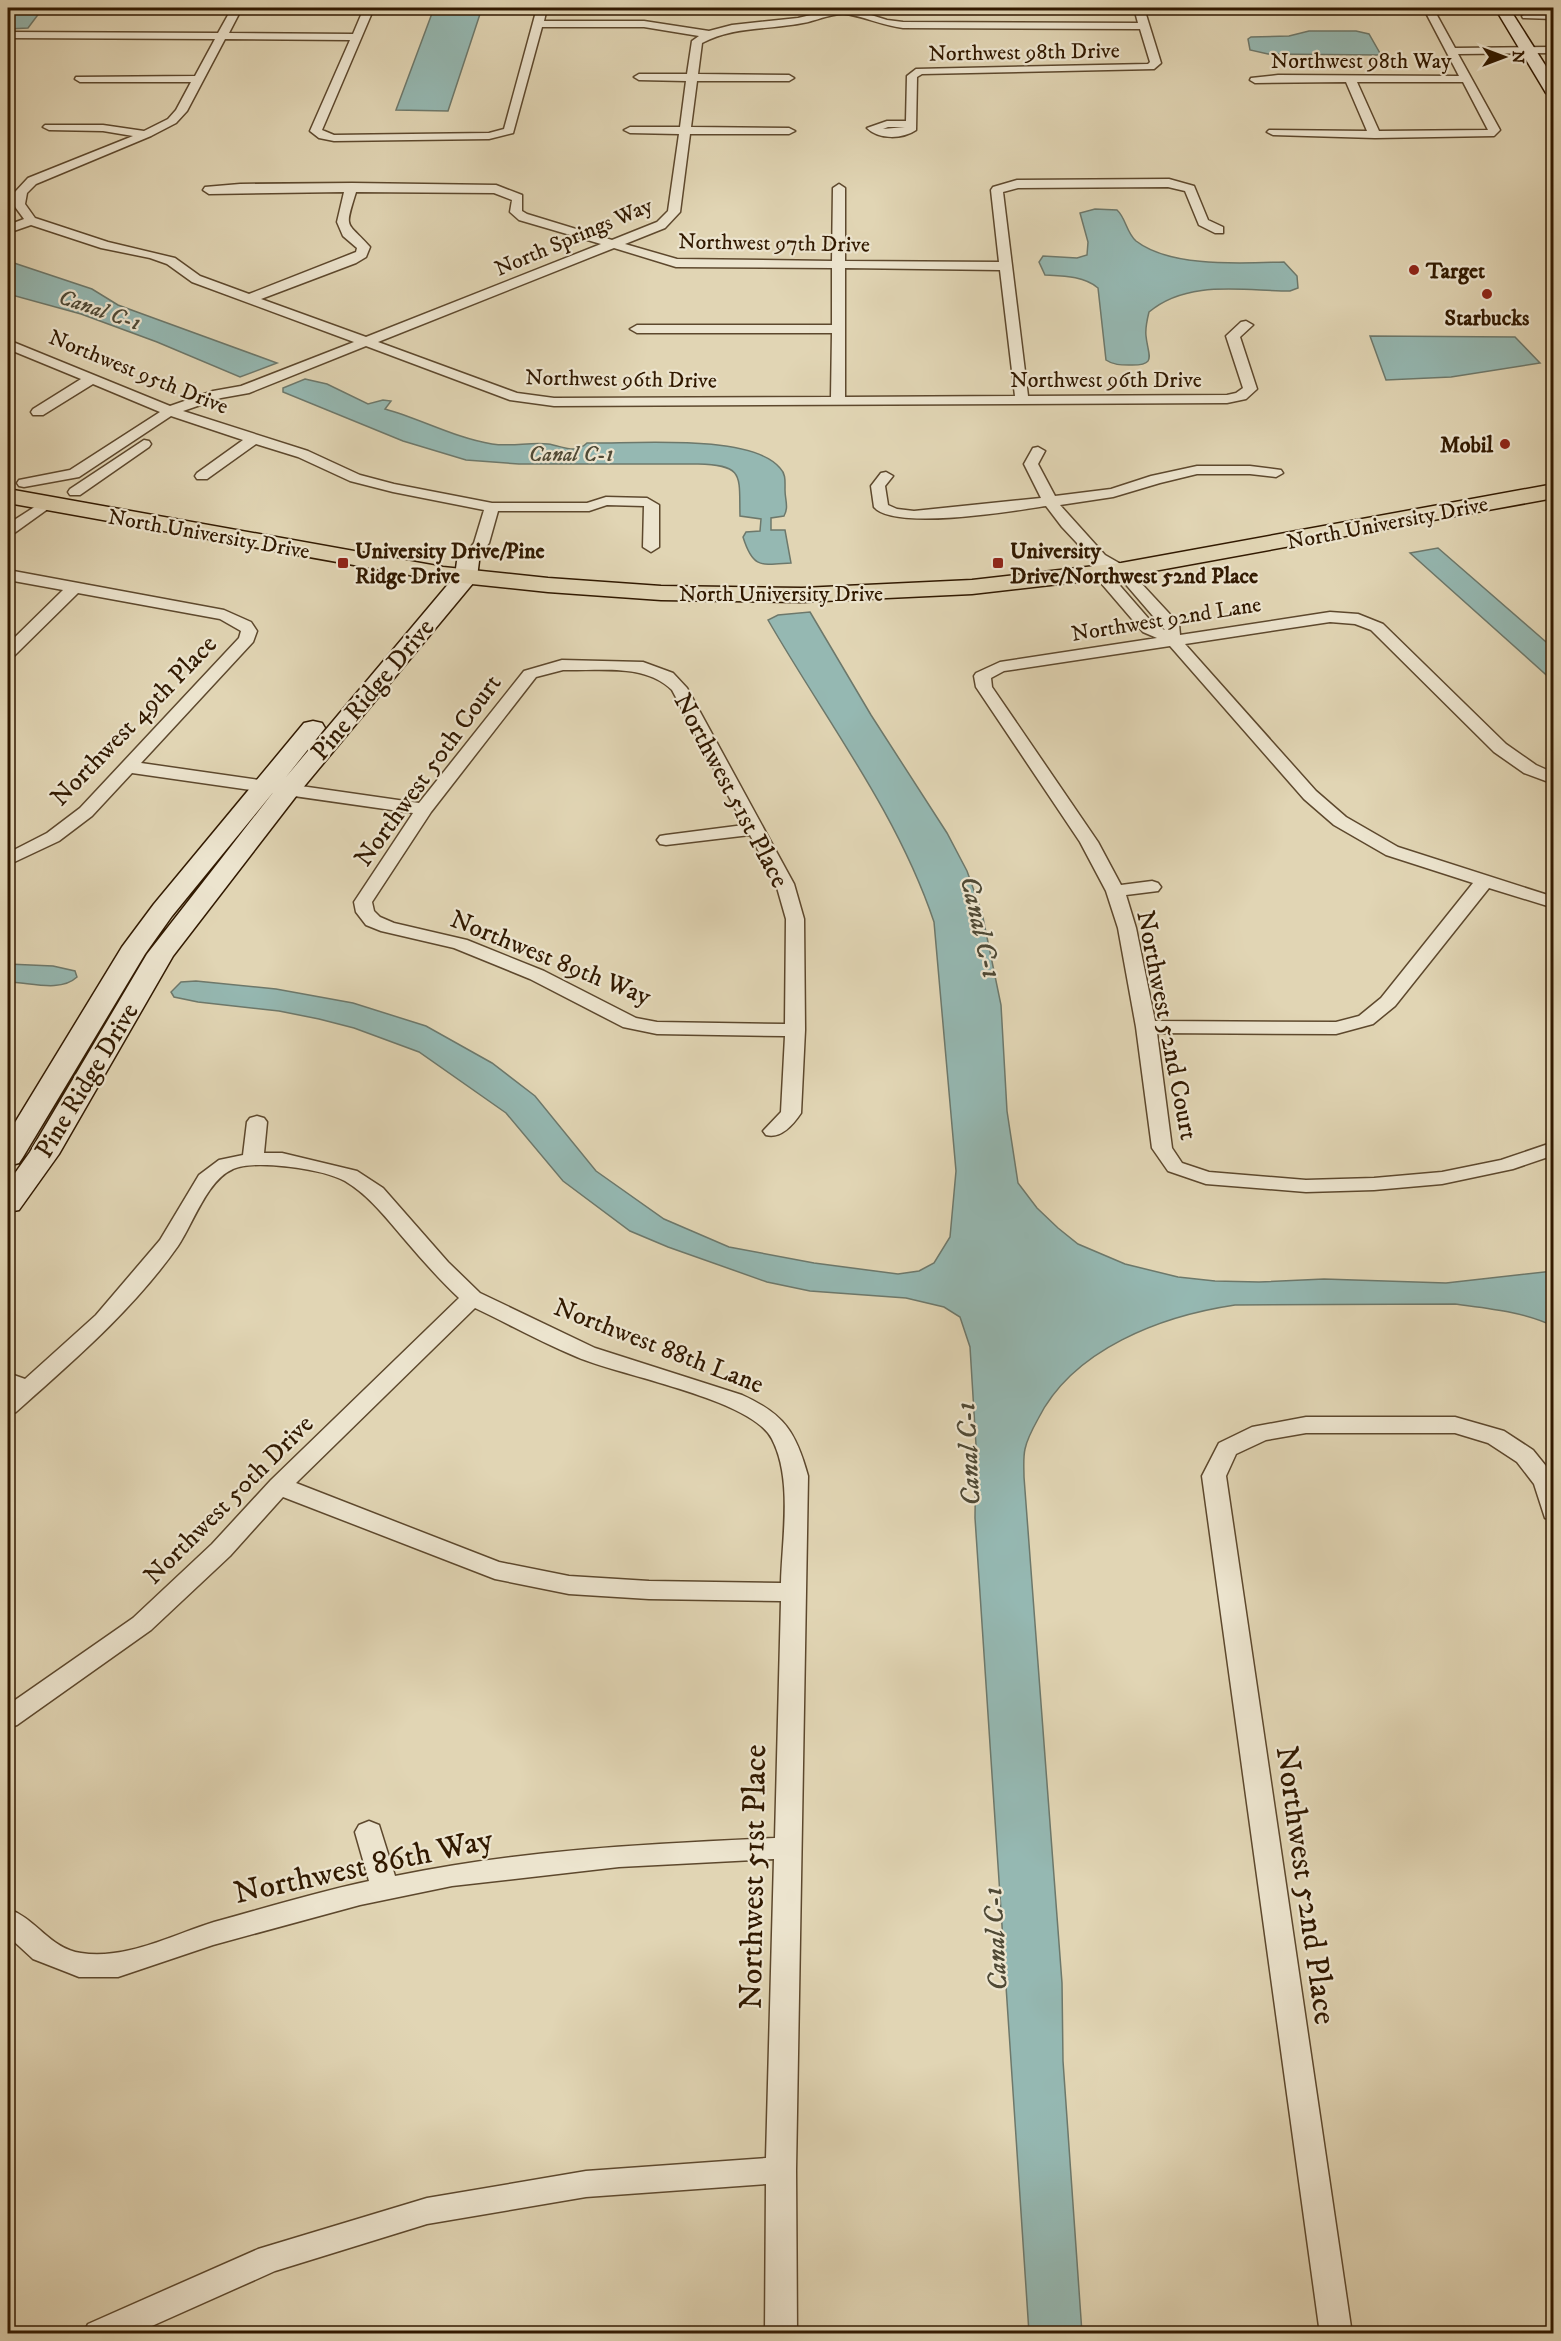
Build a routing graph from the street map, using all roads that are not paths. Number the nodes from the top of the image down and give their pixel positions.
1 (237, 8) edge
2 (369, 8) edge
3 (542, 8) edge
4 (1139, 8) edge
5 (1502, 8) edge
6 (1552, 8) edge
7 (848, 9) edge
8 (1429, 9) edge
9 (1266, 12) edge
10 (1524, 12) edge
11 (1554, 15) edge
12 (538, 24) junction
13 (1145, 26) junction
14 (707, 34) junction
15 (8, 35) edge
16 (222, 36) junction
17 (355, 37) junction
18 (1526, 47) junction
19 (1551, 50) edge
20 (1453, 51) junction
21 (639, 77) dead end
22 (692, 78) junction
23 (789, 78) dead end
24 (80, 79) dead end
25 (197, 79) junction
26 (1350, 79) junction
27 (1466, 79) junction
28 (1255, 80) dead end
29 (1554, 93) edge
30 (912, 124) dead end
31 (49, 127) dead end
32 (630, 130) dead end
33 (687, 130) junction
34 (789, 131) dead end
35 (1274, 132) dead end
36 (147, 134) junction
37 (1375, 135) junction
38 (16, 181) dead end
39 (32, 181) junction
40 (352, 187) junction
41 (839, 188) dead end
42 (209, 190) dead end
43 (31, 221) junction
44 (8, 229) edge
45 (1219, 230) dead end
46 (615, 245) junction
47 (839, 265) junction
48 (1005, 266) junction
49 (248, 299) junction
50 (1246, 325) dead end
51 (637, 328) dead end
52 (837, 329) junction
53 (365, 343) junction
54 (8, 344) edge
55 (91, 379) junction
56 (244, 390) junction
57 (1022, 400) junction
58 (838, 401) junction
59 (170, 411) junction
60 (38, 412) dead end
61 (187, 418) junction
62 (255, 438) junction
63 (1038, 452) dead end
64 (1276, 473) dead end
65 (202, 476) dead end
66 (886, 476) dead end
67 (1554, 476) edge
68 (12, 487) edge
69 (1482, 489) junction
70 (1554, 491) edge
71 (75, 492) junction
72 (1050, 502) junction
73 (47, 503) junction
74 (147, 505) junction
75 (1462, 506) junction
76 (492, 507) junction
77 (8, 531) edge
78 (651, 547) dead end
79 (1107, 567) junction
80 (459, 571) junction
81 (8, 575) edge
82 (74, 588) junction
83 (1154, 606) junction
84 (1132, 610) junction
85 (1172, 639) junction
86 (8, 653) edge
87 (545, 669) joint
88 (982, 676) joint
89 (129, 767) junction
90 (1554, 779) edge
91 (275, 788) junction
92 (424, 809) junction
93 (754, 829) junction
94 (666, 840) dead end
95 (9, 860) edge
96 (1484, 882) junction
97 (1152, 887) dead end
98 (1115, 891) junction
99 (1554, 903) edge
100 (365, 912) joint
101 (1146, 1027) junction
102 (795, 1030) junction
103 (257, 1122) dead end
104 (773, 1131) dead end
105 (1554, 1148) edge
106 (8, 1157) edge
107 (254, 1159) junction
108 (8, 1203) edge
109 (472, 1298) junction
110 (8, 1380) edge
111 (29, 1389) junction
112 (8, 1407) edge
113 (777, 1426) joint
114 (279, 1486) junction
115 (1554, 1512) edge
116 (793, 1592) junction
117 (8, 1718) edge
118 (369, 1832) dead end
119 (787, 1848) junction
120 (385, 1889) junction
121 (8, 1920) edge
122 (781, 2170) junction
123 (99, 2334) edge
124 (781, 2334) edge
125 (1336, 2334) edge

1 - 16 street
2 - 17 street
3 - 12 street
4 - 13 street
5 - 18 street
6 - 11 street
7 - 13 street
7 - 14 street
8 - 9 street
8 - 20 street
10 - 11 street
10 - 19 street
12 - 14 street
12 - 17 street
13 - 30 street, Northwest 98th Drive
14 - 22 street, North Springs Way
15 - 16 street
16 - 17 street
16 - 25 street
18 - 19 street
18 - 20 street
18 - 29 street
20 - 27 street
21 - 22 street
22 - 23 street
22 - 33 street, North Springs Way
24 - 25 street
25 - 36 street
26 - 27 street, Northwest 98th Way
26 - 28 street, Northwest 98th Way
26 - 37 street
27 - 37 street
31 - 36 street
32 - 33 street
33 - 34 street
33 - 46 street, North Springs Way
35 - 37 street
36 - 39 street
38 - 39 street
39 - 43 street
40 - 42 street, Northwest 97th Drive
40 - 46 street, Northwest 97th Drive
40 - 49 street
41 - 47 street
43 - 44 street
43 - 49 street, Northwest 96th Drive
45 - 48 street
46 - 47 street, Northwest 97th Drive
46 - 53 street, North Springs Way
47 - 48 street, Northwest 97th Drive
47 - 52 street
48 - 57 street
49 - 53 street, Northwest 96th Drive
50 - 57 street, Northwest 96th Drive
51 - 52 street
52 - 58 street
53 - 56 street, North Springs Way
53 - 58 street, Northwest 96th Drive
54 - 55 street, Northwest 95th Drive
55 - 59 street, Northwest 95th Drive
55 - 60 street
56 - 59 street, North Springs Way
56 - 61 street, North Springs Way
57 - 58 street, Northwest 96th Drive
59 - 61 street, Northwest 95th Drive
59 - 68 street, North Springs Way
61 - 62 street, Northwest 95th Drive
61 - 71 street, North Springs Way
62 - 65 street, Northwest 95th Drive
62 - 76 street, Northwest 95th Drive
63 - 72 street
64 - 72 street
66 - 72 street
67 - 69 main road, North University Drive
68 - 71 main road, North University Drive
68 - 73 main road, North University Drive
69 - 75 main road
69 - 79 main road, North University Drive
70 - 75 main road, North University Drive
71 - 74 main road, North University Drive
72 - 79 street
73 - 74 main road
73 - 77 street
73 - 80 main road, North University Drive
74 - 80 main road, North University Drive
75 - 79 main road, North University Drive
76 - 78 street, Northwest 95th Drive
76 - 80 street
79 - 80 main road, North University Drive
79 - 83 street
79 - 84 street
80 - 91 street, Pine Ridge Drive
81 - 82 street
82 - 86 street
82 - 89 street, Northwest 49th Place
83 - 84 street
83 - 85 street
84 - 85 street
85 - 88 street, Northwest 92nd Lane
85 - 90 street, Northwest 92nd Lane
85 - 96 street
87 - 92 street, Northwest 50th Court
87 - 93 street, Northwest 51st Place
88 - 98 street, Northwest 52nd Court
89 - 91 street
89 - 95 street, Northwest 49th Place
91 - 92 street
91 - 106 street, Pine Ridge Drive
91 - 108 street, Pine Ridge Drive
92 - 100 street, Northwest 50th Court
93 - 94 street
93 - 102 street, Northwest 51st Place
96 - 99 street
96 - 101 street
97 - 98 street, Northwest 52nd Court
98 - 101 street, Northwest 52nd Court
100 - 102 street, Northwest 89th Way
101 - 105 street, Northwest 52nd Court
102 - 104 street, Northwest 51st Place
103 - 107 street
107 - 109 street, Northwest 88th Lane
107 - 111 street, Northwest 88th Lane
109 - 113 street, Northwest 88th Lane
109 - 114 street, Northwest 50th Drive
110 - 111 street
111 - 112 street, Northwest 88th Lane
113 - 116 street, Northwest 51st Place
114 - 116 street
114 - 117 street, Northwest 50th Drive
115 - 125 street, Northwest 52nd Place
116 - 119 street, Northwest 51st Place
118 - 120 street
119 - 120 street, Northwest 86th Way
119 - 122 street, Northwest 51st Place
120 - 121 street, Northwest 86th Way
122 - 123 street
122 - 124 street, Northwest 51st Place

